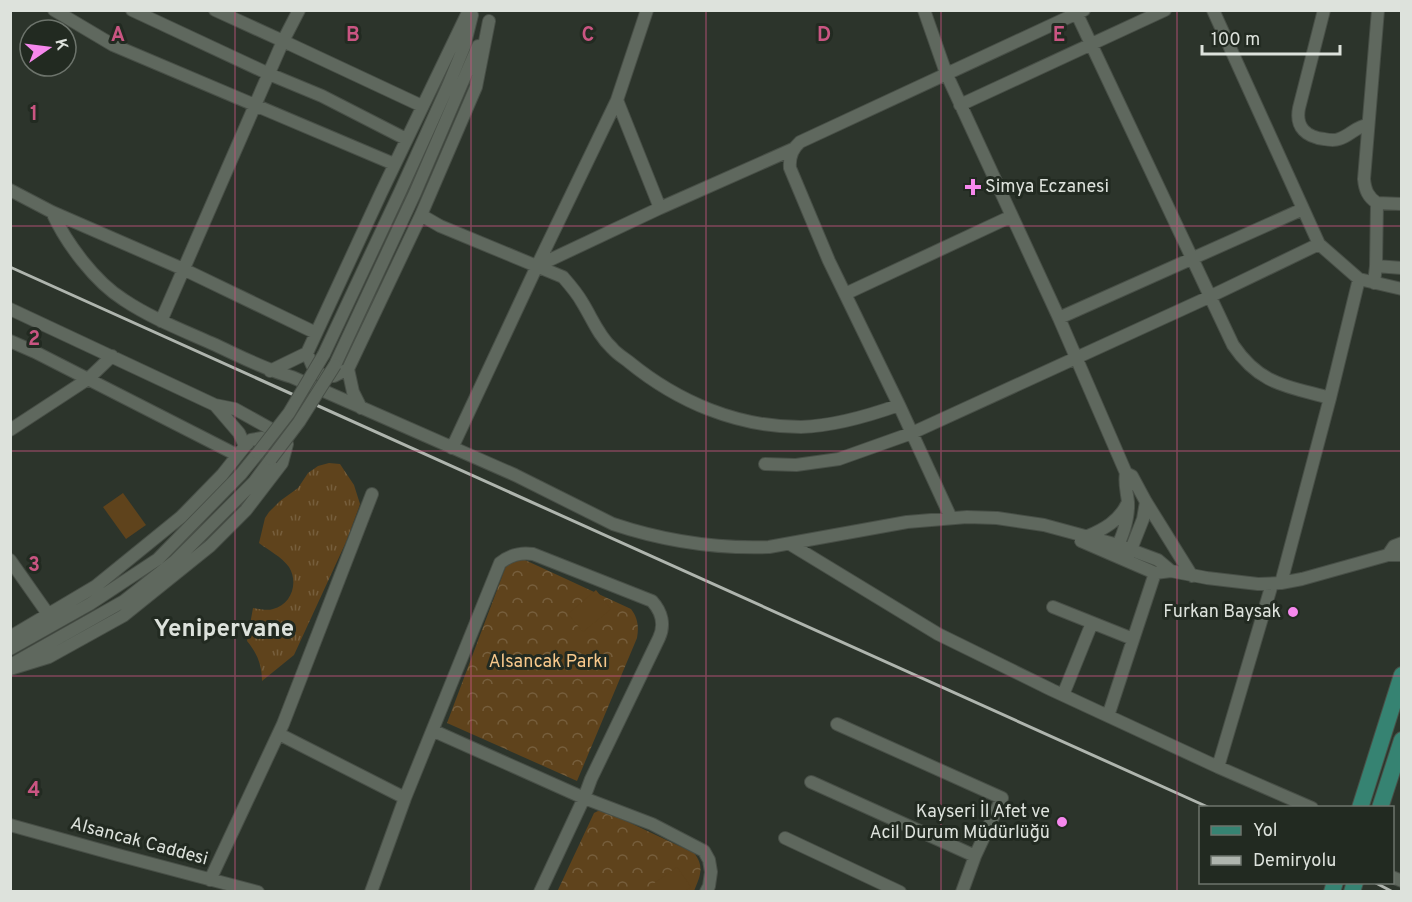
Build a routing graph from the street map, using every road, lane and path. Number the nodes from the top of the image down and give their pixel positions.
1 (54, 10) edge
2 (132, 10) edge
3 (215, 10) edge
4 (298, 10) edge
5 (469, 10) edge
6 (473, 10) edge
7 (647, 10) edge
8 (924, 10) edge
9 (1165, 10) edge
10 (1213, 10) edge
11 (1324, 10) edge
12 (1378, 10) edge
13 (1078, 12) edge
14 (490, 16) edge
15 (283, 41) junction
16 (1091, 46) junction
17 (946, 73) junction
18 (269, 74) junction
19 (617, 100) junction
20 (960, 105) junction
21 (255, 106) junction
22 (422, 106) junction
23 (1368, 125) junction
24 (406, 139) junction
25 (793, 149) junction
26 (394, 164) junction
27 (10, 190) edge
28 (1377, 203) junction
29 (1401, 204) edge
30 (660, 208) junction
31 (1303, 209) junction
32 (52, 212) junction
33 (421, 215) junction
34 (1012, 216) junction
35 (1319, 244) junction
36 (1191, 259) junction
37 (537, 266) junction
38 (1376, 266) junction
39 (1401, 268) edge
40 (183, 269) junction
41 (1359, 279) junction
42 (1374, 283) junction
43 (1401, 289) edge
44 (845, 294) junction
45 (1209, 297) junction
46 (10, 309) edge
47 (1059, 318) junction
48 (161, 321) junction
49 (316, 333) junction
50 (10, 341) edge
51 (307, 353) junction
52 (112, 356) junction
53 (1077, 357) junction
54 (348, 369) junction
55 (270, 370) junction
56 (88, 379) junction
57 (1330, 398) junction
58 (215, 405) junction
59 (898, 405) junction
60 (361, 408) junction
61 (10, 430) edge
62 (912, 433) junction
63 (452, 448) junction
64 (241, 450) junction
65 (276, 461) junction
66 (765, 464) dead end
67 (1126, 473) junction
68 (372, 494) dead end
69 (1146, 502) junction
70 (1128, 503) junction
71 (951, 518) junction
72 (1082, 536) junction
73 (1401, 543) edge
74 (790, 544) junction
75 (1116, 550) junction
76 (1129, 555) junction
77 (1397, 556) edge
78 (10, 560) edge
79 (1171, 571) junction
80 (1155, 573) junction
81 (1192, 576) junction
82 (1276, 583) junction
83 (1053, 607) dead end
84 (48, 614) junction
85 (1092, 623) junction
86 (10, 637) edge
87 (1133, 639) junction
88 (10, 649) edge
89 (10, 667) edge
90 (1401, 675) edge
91 (1063, 695) junction
92 (1108, 716) junction
93 (837, 724) dead end
94 (434, 731) junction
95 (279, 734) junction
96 (1401, 740) edge
97 (1218, 767) junction
98 (811, 782) dead end
99 (405, 798) junction
100 (584, 798) junction
101 (1310, 806) edge
102 (1360, 806) edge
103 (1380, 806) edge
104 (10, 825) edge
105 (785, 838) dead end
106 (975, 856) junction
107 (210, 880) junction
108 (258, 891) edge
109 (371, 891) edge
110 (540, 891) edge
111 (706, 891) edge
112 (900, 891) edge
113 (962, 891) edge

1 - 21 street
2 - 18 street
3 - 15 street
4 - 15 street
5 - 22 street
6 - 88 street, bridge
7 - 19 street
8 - 17 street
9 - 16 street
10 - 31 street
11 - 23 street
12 - 23 street
13 - 16 street
13 - 17 street
14 - 33 street
14 - 65 street, bridge
15 - 18 street
15 - 22 street
16 - 20 street
16 - 36 street
17 - 20 street
17 - 25 street
18 - 21 street
18 - 24 street
19 - 30 street
19 - 37 street
20 - 34 street
21 - 26 street
21 - 40 street
22 - 24 street
23 - 28 street
24 - 26 street
25 - 30 street
25 - 44 street
26 - 49 street
27 - 32 street
28 - 29 street
28 - 38 street
30 - 37 street
31 - 35 street
31 - 36 street
32 - 40 street
32 - 48 street
33 - 37 street
33 - 54 street
34 - 44 street
34 - 47 street
35 - 41 street
35 - 45 street
36 - 45 street
36 - 47 street
37 - 59 street
37 - 63 street
38 - 39 street
38 - 42 street
40 - 48 street
40 - 49 street
41 - 42 street
41 - 57 street
42 - 43 street
44 - 59 street
45 - 53 street
45 - 57 street
46 - 52 street
47 - 53 street
48 - 55 street
49 - 51 street
50 - 56 street
51 - 54 street
51 - 55 street
52 - 56 street
52 - 58 street
53 - 62 street
53 - 67 street
54 - 60 street
55 - 60 street
56 - 61 street
56 - 64 street
57 - 82 street
58 - 64 street
58 - 65 street
59 - 62 street
60 - 63 street
62 - 66 street
62 - 71 street
63 - 74 street
64 - 65 street
64 - 84 street
65 - 89 street
67 - 69 street
67 - 70 street
68 - 95 street
69 - 76 street
69 - 81 street
70 - 72 street
70 - 75 street
71 - 72 street
71 - 74 street
72 - 75 street
73 - 77 street
74 - 91 street
75 - 76 street
76 - 79 street
76 - 80 street
77 - 82 street
78 - 84 street
79 - 80 street
79 - 81 street
80 - 87 street
81 - 82 street
82 - 97 street
83 - 85 street
84 - 86 street
85 - 87 street
85 - 91 street
87 - 92 street
90 - 102 main road
91 - 92 street
92 - 97 street
93 - 106 street
94 - 99 street
94 - 100 street
94 - 100 street
95 - 99 street
95 - 107 street
96 - 103 main road
97 - 101 street
98 - 106 street
99 - 109 street
100 - 110 street
100 - 111 street
104 - 107 street, Alsancak Caddesi
105 - 112 street
106 - 113 street
107 - 108 street, Alsancak Caddesi

